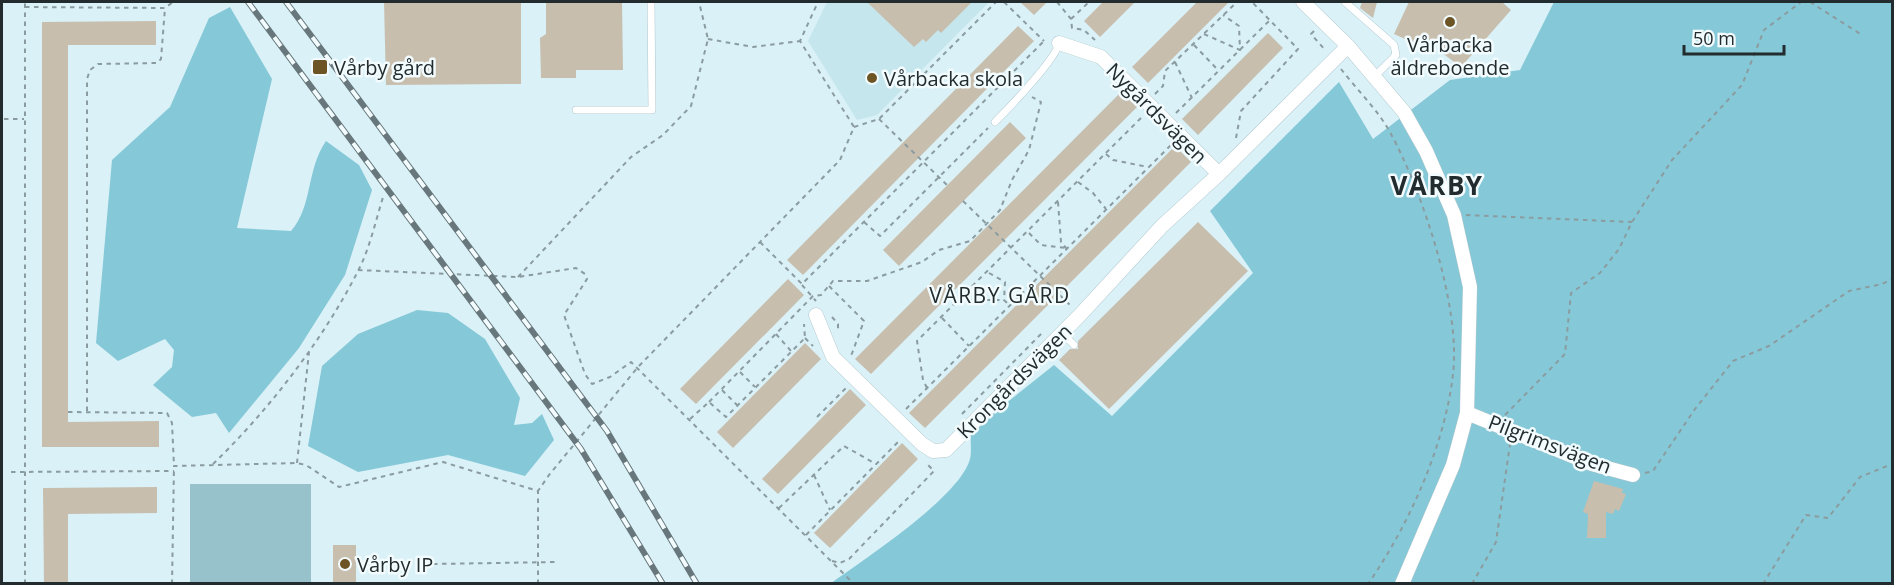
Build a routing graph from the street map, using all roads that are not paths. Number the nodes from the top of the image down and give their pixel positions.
1 (651, 2) edge
2 (1303, 2) edge
3 (1345, 2) edge
4 (1059, 43) joint
5 (1348, 46) junction
6 (1374, 77) junction
7 (576, 110) dead end
8 (994, 122) road end
9 (1219, 174) junction
10 (817, 313) road end
11 (1062, 333) junction
12 (1074, 345) dead end
13 (1467, 413) junction
14 (1633, 475) road end
15 (1402, 584) edge

1 - 7 lane
2 - 5 street
3 - 6 lane
4 - 8 lane
4 - 9 street, Nygårdsvägen
5 - 6 street
5 - 9 street, Krongårdsvägen
6 - 13 street
9 - 11 street, Krongårdsvägen
10 - 11 street, Krongårdsvägen
11 - 12 lane
13 - 14 street, Pilgrimsvägen
13 - 15 street

